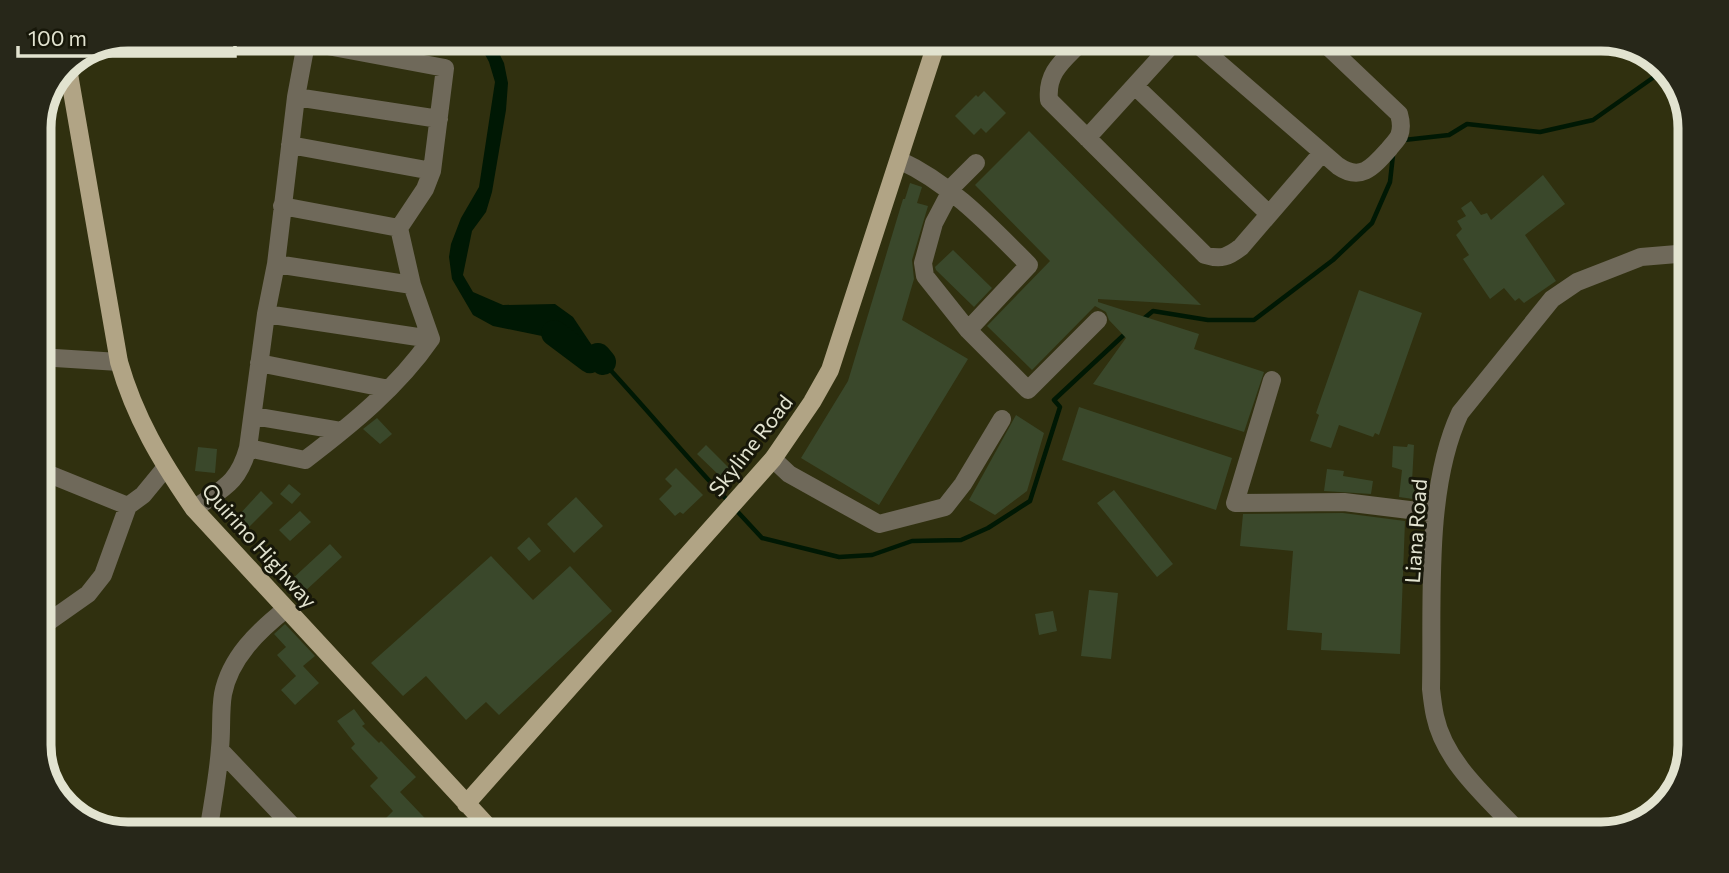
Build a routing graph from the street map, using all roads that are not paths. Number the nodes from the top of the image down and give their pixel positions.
1 (304, 51) edge
2 (361, 51) edge
3 (934, 51) edge
4 (1073, 51) edge
5 (1166, 51) edge
6 (1205, 51) edge
7 (1333, 51) edge
8 (70, 78) edge
9 (1135, 86) junction
10 (296, 97) junction
11 (439, 119) junction
12 (1087, 138) junction
13 (290, 145) junction
14 (1322, 153) junction
15 (899, 160) junction
16 (976, 163) dead end
17 (432, 171) junction
18 (950, 192) junction
19 (282, 206) junction
20 (1269, 214) junction
21 (399, 228) junction
22 (1678, 254) edge
23 (276, 264) junction
24 (412, 285) junction
25 (266, 314) junction
26 (1098, 320) dead end
27 (968, 330) junction
28 (431, 339) junction
29 (51, 358) edge
30 (119, 362) junction
31 (259, 363) junction
32 (1272, 380) dead end
33 (388, 389) junction
34 (254, 416) junction
35 (1002, 419) dead end
36 (342, 431) junction
37 (248, 448) junction
38 (773, 459) junction
39 (166, 467) junction
40 (51, 479) edge
41 (128, 506) junction
42 (194, 509) junction
43 (1434, 513) junction
44 (286, 609) junction
45 (51, 620) edge
46 (220, 750) junction
47 (466, 804) junction
48 (210, 822) edge
49 (288, 822) edge
50 (483, 822) edge
51 (1509, 822) edge

1 - 10 street
2 - 11 street
3 - 15 main road, Skyline Road
4 - 12 street
5 - 9 street
6 - 14 street
7 - 14 street
8 - 30 main road, Quirino Highway
9 - 12 street
9 - 20 street
10 - 11 street
10 - 13 street
11 - 17 street
12 - 20 street
13 - 17 street
13 - 19 street
14 - 20 street
15 - 18 street
15 - 38 main road, Skyline Road
16 - 18 street
17 - 21 street
18 - 27 street
18 - 27 street
19 - 21 street
19 - 23 street
21 - 24 street
22 - 43 street, Liana Road
23 - 24 street
23 - 25 street
24 - 28 street
25 - 28 street
25 - 31 street
26 - 27 street
28 - 33 street
29 - 30 street
30 - 39 main road, Quirino Highway
31 - 33 street
31 - 34 street
32 - 43 street
33 - 36 street
34 - 36 street
34 - 37 street
35 - 38 street
36 - 37 street
37 - 42 street
38 - 47 main road, Skyline Road
39 - 41 street
39 - 42 main road, Quirino Highway
40 - 41 street
41 - 45 street
42 - 44 main road, Quirino Highway
43 - 51 street, Liana Road
44 - 46 street
44 - 47 main road, Quirino Highway
46 - 48 street
46 - 49 street
47 - 50 main road, Quirino Highway

